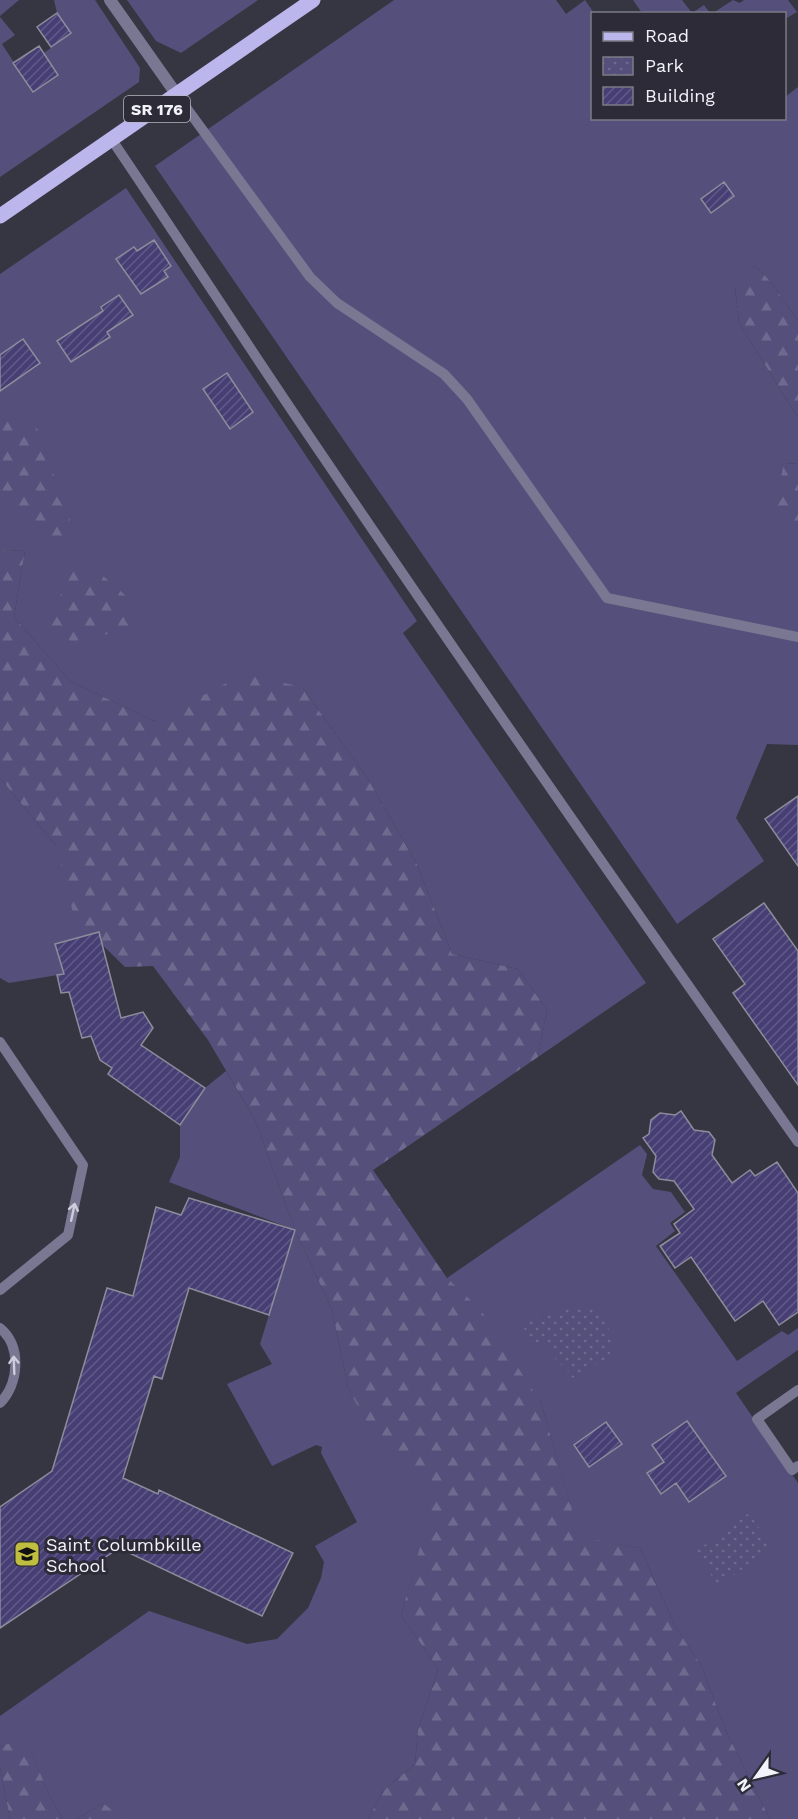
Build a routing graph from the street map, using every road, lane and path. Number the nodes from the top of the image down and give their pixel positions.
1 (110, 0) edge
2 (314, 0) edge
3 (177, 95) junction
4 (112, 140) junction
5 (0, 216) edge
6 (798, 637) edge
7 (0, 1042) edge
8 (798, 1142) edge
9 (0, 1290) edge
10 (0, 1328) edge
11 (798, 1390) edge
12 (0, 1402) edge
13 (798, 1466) edge

1 - 3 street
2 - 3 main road, SR 176
3 - 4 main road, SR 176
3 - 6 lane
4 - 5 main road, SR 176
4 - 8 lane
9 -> 7 lane
12 -> 10 lane
11 - 13 lane

